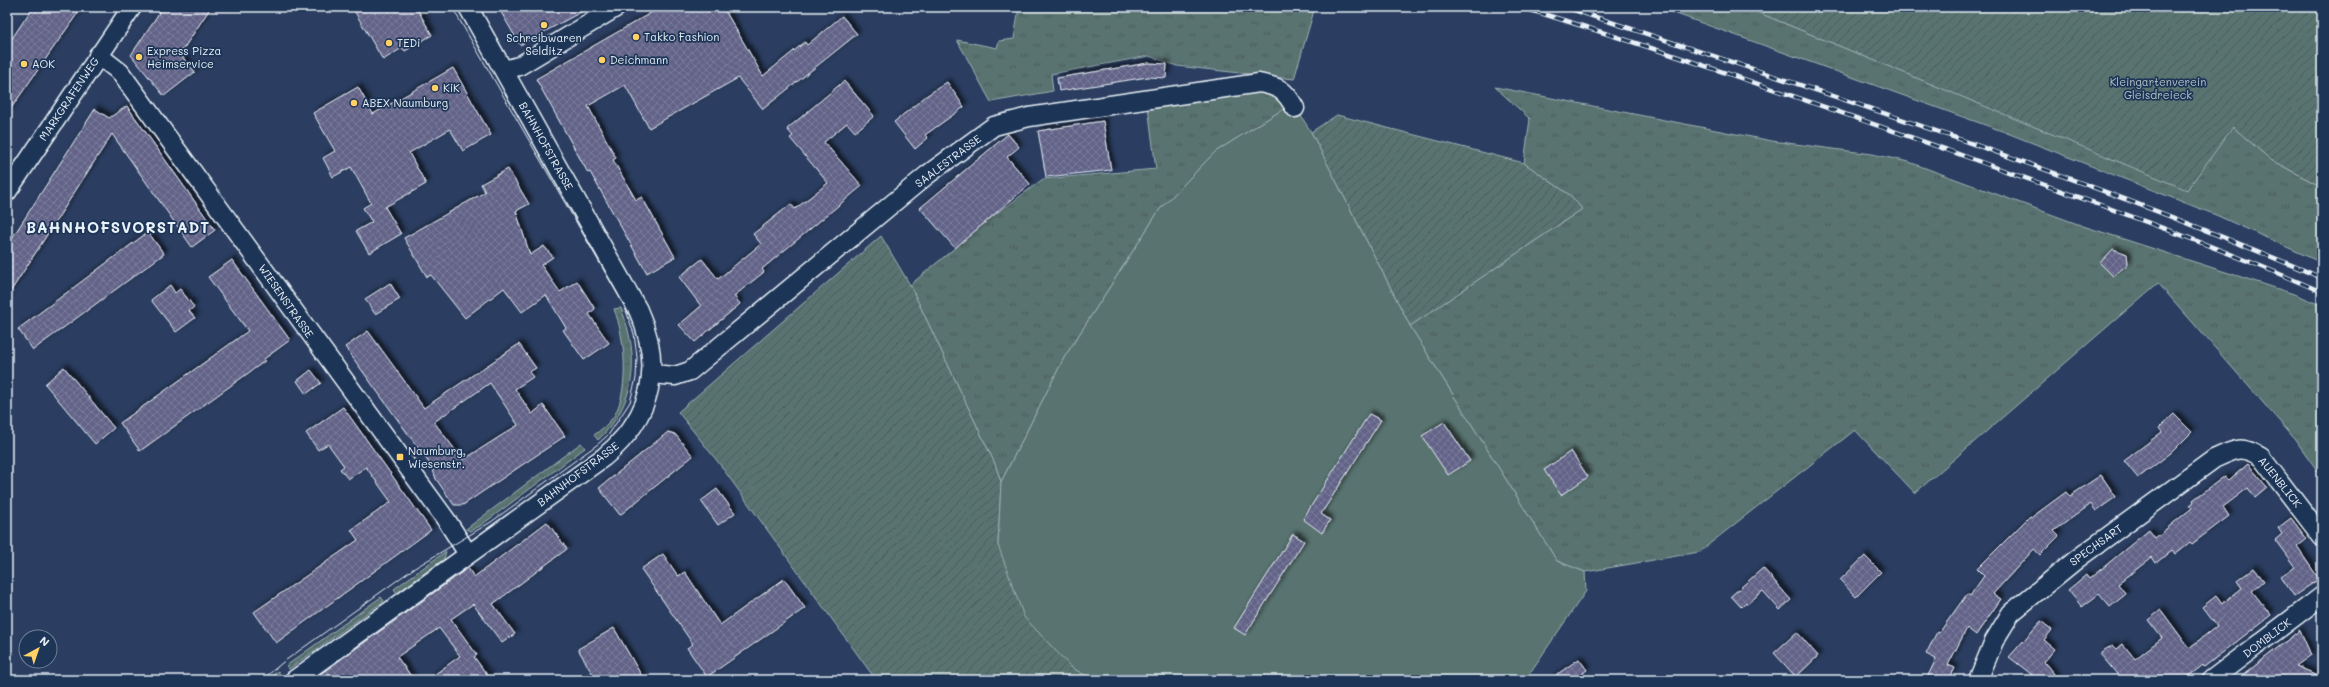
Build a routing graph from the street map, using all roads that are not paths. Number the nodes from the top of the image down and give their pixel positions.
1 (132, 7) edge
2 (468, 7) edge
3 (617, 7) edge
4 (98, 55) junction
5 (504, 70) junction
6 (1295, 108) dead end
7 (7, 192) edge
8 (652, 374) junction
9 (2249, 450) joint
10 (2322, 538) edge
11 (468, 554) junction
12 (2322, 596) edge
13 (294, 680) edge
14 (1978, 680) edge
15 (2211, 680) edge

1 - 4 street, MARKGRAFENWEG
2 - 5 street, BAHNHOFSTRASSE
3 - 5 street
4 - 7 street, MARKGRAFENWEG
4 - 11 street, WIESENSTRASSE
5 - 8 street, BAHNHOFSTRASSE
6 - 8 street, SAALESTRASSE
8 - 11 street, BAHNHOFSTRASSE
9 - 10 street, AUENBLICK
9 - 14 street, SPECHSART
11 - 13 street, BAHNHOFSTRASSE
12 - 15 street, DOMBLICK

